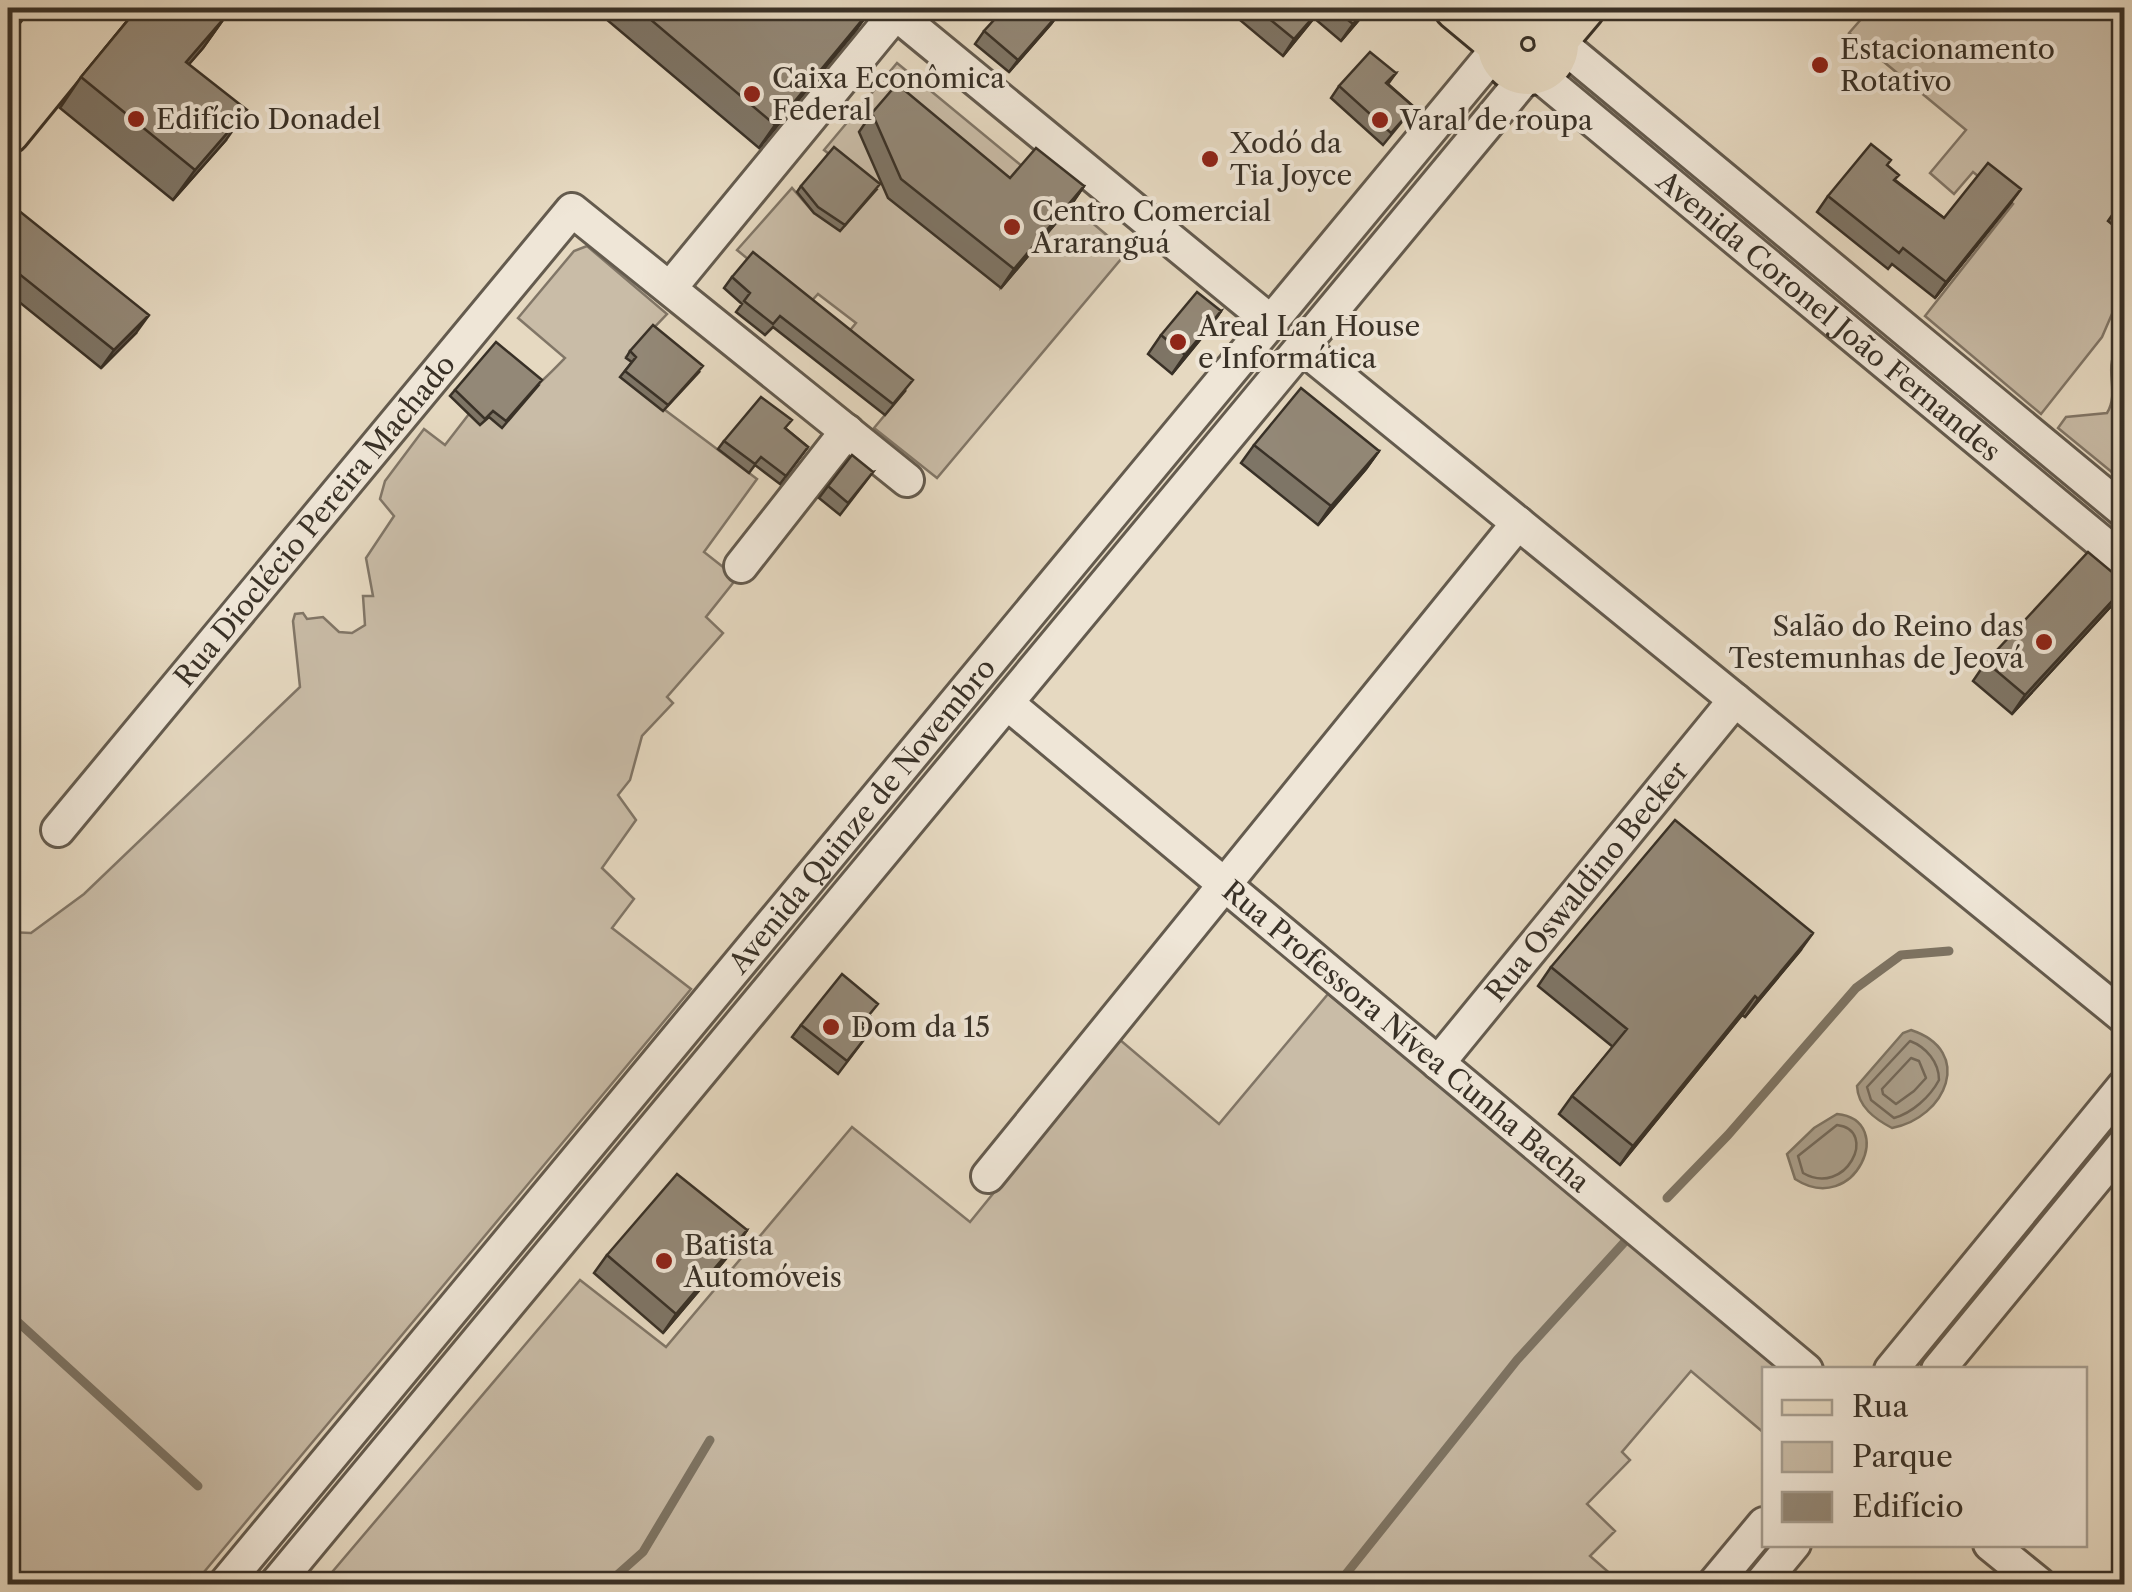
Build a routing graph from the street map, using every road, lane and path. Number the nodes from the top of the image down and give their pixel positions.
1 (61, 8) edge
2 (109, 8) edge
3 (1456, 8) edge
4 (893, 10) edge
5 (1531, 35) edge
6 (8, 72) edge
7 (8, 132) edge
8 (670, 288) junction
9 (1272, 322) junction
10 (1302, 347) junction
11 (847, 432) junction
12 (907, 480) dead end
13 (2124, 511) edge
14 (1518, 523) junction
15 (2124, 561) edge
16 (741, 566) dead end
17 (1735, 700) junction
18 (1007, 702) junction
19 (58, 830) dead end
20 (1225, 884) junction
21 (2124, 1017) edge
22 (1438, 1062) junction
23 (2124, 1086) edge
24 (2124, 1144) edge
25 (988, 1176) dead end
26 (1802, 1367) edge
27 (1893, 1367) edge
28 (1940, 1367) edge
29 (1762, 1526) edge
30 (1791, 1547) edge
31 (1994, 1547) edge
32 (225, 1584) edge
33 (276, 1584) edge
34 (1714, 1584) edge
35 (1760, 1584) edge
36 (2039, 1584) edge

1 - 6 main road
2 - 7 main road
3 - 5 main road, Avenida Coronel João Fernandes
4 - 8 street
4 - 9 street
5 - 9 street, Avenida Quinze de Novembro
5 - 10 street, Avenida Quinze de Novembro
5 - 13 street, Avenida Coronel João Fernandes
5 - 15 street, Avenida Coronel João Fernandes
8 - 11 street
8 - 19 street, Rua Dioclécio Pereira Machado
9 - 10 street
9 - 32 street, Avenida Quinze de Novembro
10 - 14 street
10 - 18 street, Avenida Quinze de Novembro
11 - 12 street
11 - 16 street
14 - 17 street
14 - 20 street
17 - 21 street
17 - 22 street, Rua Oswaldino Becker
18 - 20 street, Rua Professora Nívea Cunha Bacha
18 - 33 street, Avenida Quinze de Novembro
20 - 22 street, Rua Professora Nívea Cunha Bacha
20 - 25 street
22 - 26 street, Rua Professora Nívea Cunha Bacha
23 - 27 street
24 - 28 street
29 - 34 street
30 - 35 street
31 - 36 street

